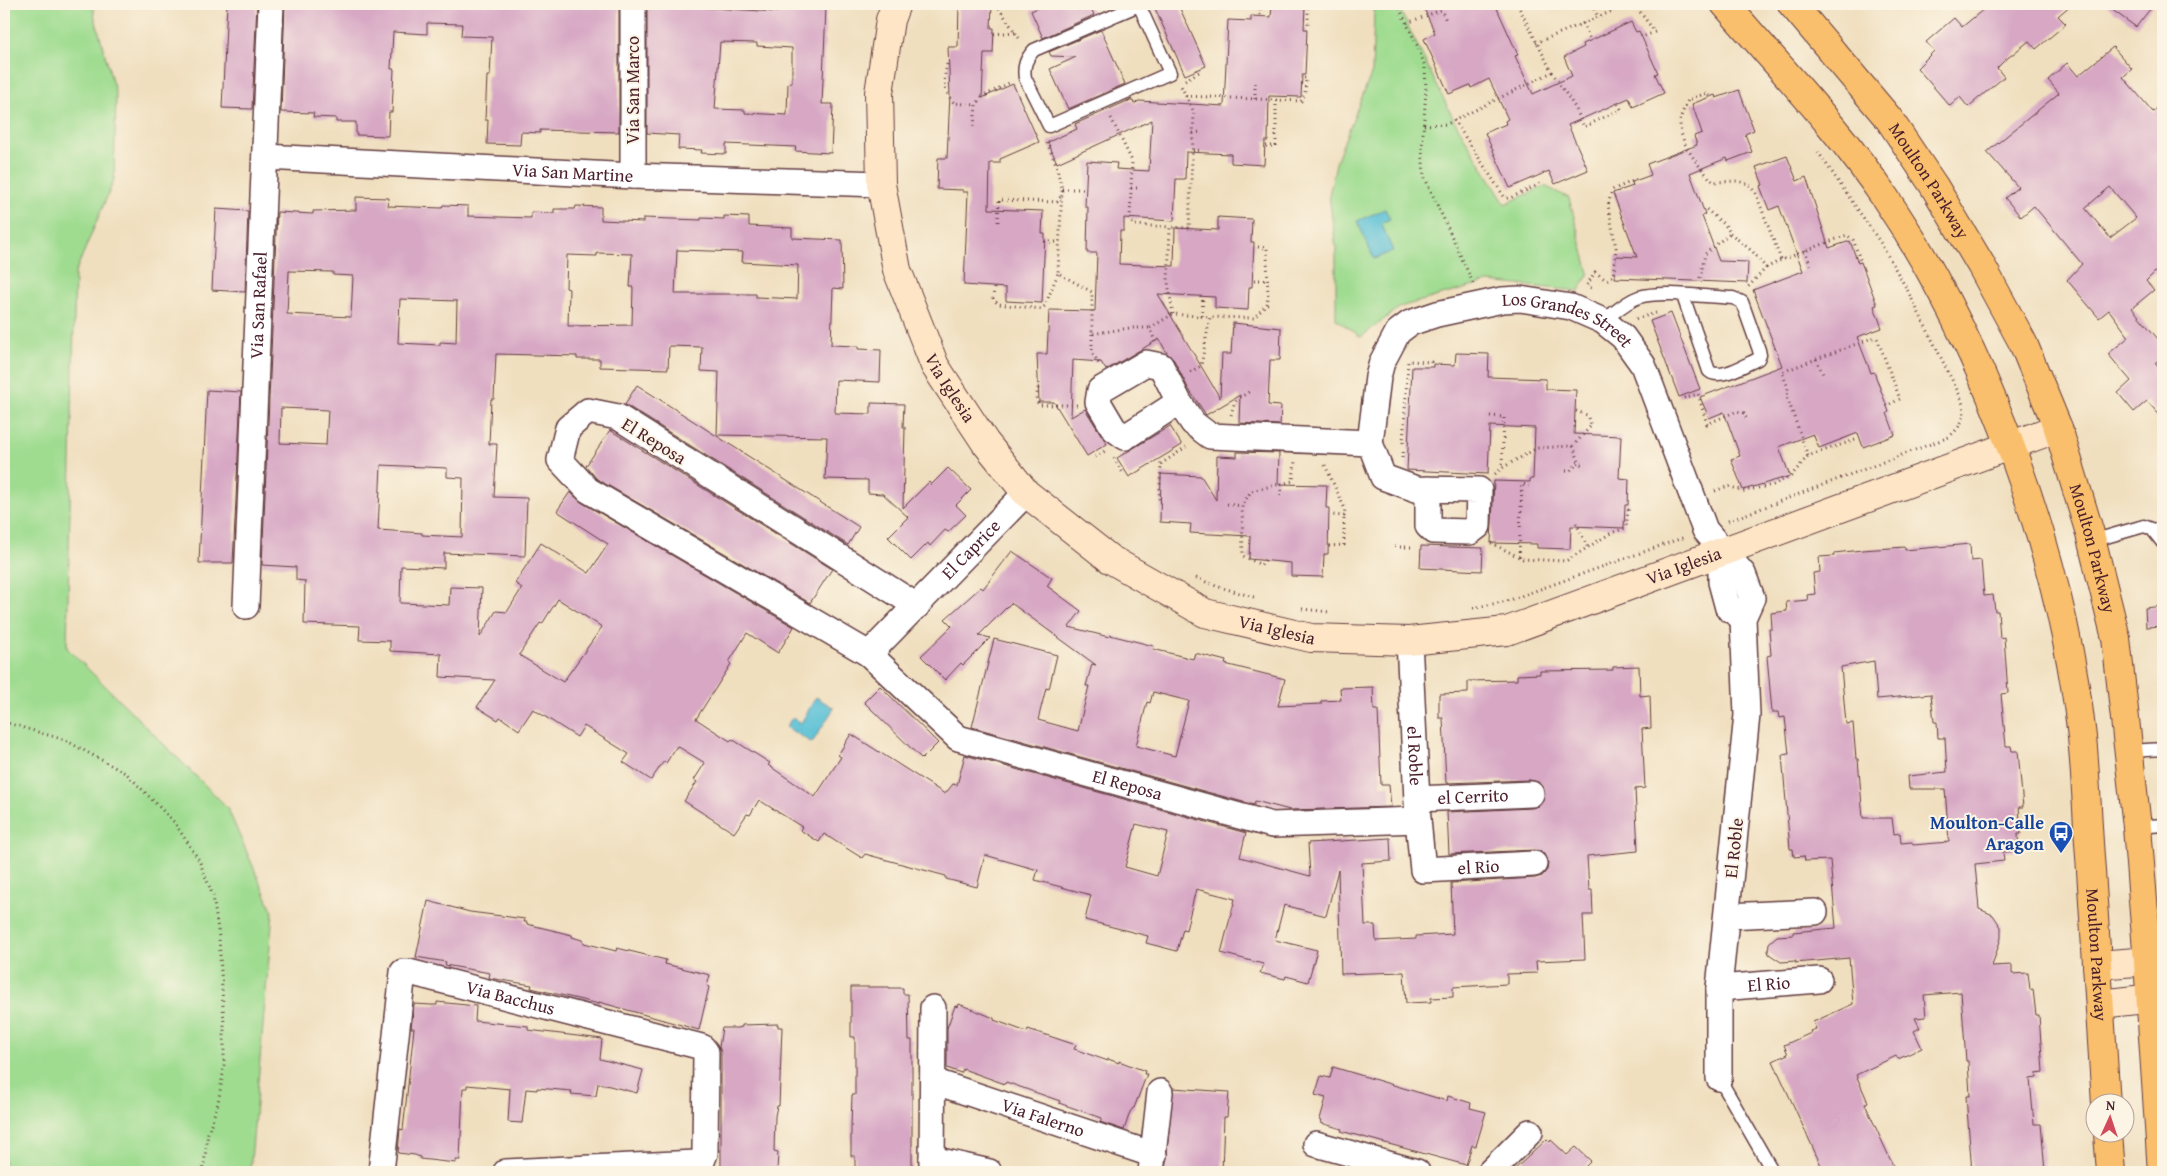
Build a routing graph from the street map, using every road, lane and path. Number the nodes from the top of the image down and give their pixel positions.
1 (271, 4) edge
2 (633, 4) edge
3 (896, 4) edge
4 (996, 4) edge
5 (1138, 4) edge
6 (1260, 4) edge
7 (1305, 4) edge
8 (1397, 4) edge
9 (1517, 4) edge
10 (1629, 4) edge
11 (1634, 4) edge
12 (1725, 4) edge
13 (1792, 4) edge
14 (1594, 9) dead end
15 (1260, 17) dead end
16 (1598, 17) junction
17 (1447, 22) dead end
18 (1407, 23) junction
19 (1583, 23) junction
20 (1308, 24) dead end
21 (1015, 32) junction
22 (994, 34) dead end
23 (1642, 37) dead end
24 (1590, 40) dead end
25 (1023, 41) dead end
26 (1536, 43) junction
27 (947, 64) dead end
28 (1552, 72) junction
29 (1010, 78) dead end
30 (1303, 78) dead end
31 (1180, 83) dead end
32 (1255, 83) dead end
33 (1186, 96) junction
34 (1709, 96) dead end
35 (1255, 99) junction
36 (1276, 100) junction
37 (1103, 102) junction
38 (1618, 104) dead end
39 (976, 105) junction
40 (1454, 120) junction
41 (1046, 121) junction
42 (1424, 125) junction
43 (974, 126) dead end
44 (1201, 132) dead end
45 (1193, 133) junction
46 (1266, 146) dead end
47 (1815, 148) dead end
48 (1200, 150) dead end
49 (1193, 151) junction
50 (265, 157) junction
51 (633, 176) junction
52 (881, 184) junction
53 (1540, 184) dead end
54 (1131, 188) junction
55 (1138, 188) dead end
56 (1062, 189) junction
57 (1086, 189) dead end
58 (1062, 195) junction
59 (1706, 209) dead end
60 (998, 222) dead end
61 (1170, 226) junction
62 (1730, 233) junction
63 (1045, 242) dead end
64 (1060, 242) junction
65 (1258, 247) dead end
66 (1805, 250) junction
67 (1781, 260) junction
68 (1861, 262) dead end
69 (1811, 267) dead end
70 (1766, 268) junction
71 (1058, 272) junction
72 (1254, 280) dead end
73 (1268, 280) junction
74 (994, 288) dead end
75 (1475, 288) dead end
76 (1203, 296) dead end
77 (1683, 296) junction
78 (1698, 296) junction
79 (1738, 299) junction
80 (1173, 314) junction
81 (1202, 316) junction
82 (1210, 316) junction
83 (1603, 321) junction
84 (1150, 328) junction
85 (1092, 334) junction
86 (1816, 359) junction
87 (1431, 366) dead end
88 (1103, 371) dead end
89 (1824, 376) dead end
90 (1167, 379) junction
91 (1040, 383) dead end
92 (1250, 391) dead end
93 (1684, 398) dead end
94 (1084, 405) dead end
95 (1888, 405) dead end
96 (1576, 411) dead end
97 (1490, 416) dead end
98 (1229, 420) dead end
99 (1747, 420) dead end
100 (2058, 428) junction
101 (1855, 440) dead end
102 (1190, 443) dead end
103 (1370, 443) junction
104 (1573, 446) junction
105 (2009, 446) junction
106 (1808, 456) junction
107 (1095, 457) dead end
108 (1304, 459) dead end
109 (1322, 460) dead end
110 (1502, 468) junction
111 (1566, 471) dead end
112 (1124, 475) dead end
113 (1281, 484) junction
114 (1401, 484) junction
115 (1529, 486) dead end
116 (1428, 489) junction
117 (1479, 490) junction
118 (1713, 492) dead end
119 (1026, 493) junction
120 (1281, 496) dead end
121 (1161, 503) dead end
122 (1227, 504) dead end
123 (1242, 506) junction
124 (1626, 510) dead end
125 (1330, 515) dead end
126 (1344, 516) junction
127 (1576, 523) dead end
128 (1704, 530) junction
129 (1470, 532) junction
130 (2092, 541) junction
131 (2163, 543) edge
132 (1329, 546) dead end
133 (1395, 547) dead end
134 (1419, 547) dead end
135 (1588, 548) junction
136 (1721, 551) junction
137 (1519, 557) junction
138 (1266, 560) dead end
139 (1190, 575) dead end
140 (1260, 599) dead end
141 (246, 606) dead end
142 (917, 606) junction
143 (1296, 608) dead end
144 (1469, 609) dead end
145 (1331, 612) dead end
146 (1408, 641) junction
147 (869, 654) junction
148 (4, 722) edge
149 (2163, 749) edge
150 (2130, 751) junction
151 (1531, 794) dead end
152 (1417, 809) junction
153 (2150, 826) edge
154 (1534, 864) dead end
155 (1423, 870) joint
156 (1815, 912) dead end
157 (1727, 916) junction
158 (2156, 961) edge
159 (2097, 965) junction
160 (1819, 980) dead end
161 (1719, 988) junction
162 (2157, 997) edge
163 (2100, 1004) junction
164 (934, 1008) dead end
165 (1719, 1078) joint
166 (933, 1081) junction
167 (1160, 1092) dead end
168 (2105, 1094) edge
169 (1530, 1132) dead end
170 (1316, 1144) dead end
171 (2109, 1144) edge
172 (1153, 1163) edge
173 (932, 1166) edge
174 (703, 1167) edge
175 (1401, 1170) edge
176 (202, 1172) edge
177 (381, 1172) edge
178 (506, 1172) edge
179 (988, 1172) edge
180 (1490, 1172) edge
181 (1774, 1172) edge
182 (2111, 1172) edge
183 (2162, 1172) edge

1 - 50 street, Via San Rafael
2 - 51 street, Via San Marco
3 - 52 street, Via Iglesia
4 - 21 path
5 - 37 lane
5 - 41 lane
6 - 15 path
7 - 20 path
8 - 18 path
9 - 26 path
10 - 16 path
11 - 23 path
12 - 105 main road, Moulton Parkway
13 - 100 main road, Moulton Parkway
14 - 16 path
16 - 19 path
17 - 18 path
18 - 42 path
19 - 24 path
19 - 26 path
21 - 22 path
21 - 25 path
26 - 28 path
27 - 39 path
28 - 38 path
28 - 40 path
29 - 39 path
30 - 36 path
31 - 33 path
32 - 35 path
33 - 35 path
33 - 45 path
34 - 67 path
35 - 36 path
36 - 46 path
37 - 41 lane
37 - 54 path
39 - 43 path
40 - 42 path
40 - 53 path
41 - 56 path
42 - 75 path
44 - 45 path
45 - 49 path
47 - 128 path
48 - 49 path
49 - 61 path
50 - 51 street, Via San Martine
50 - 141 street, Via San Rafael
51 - 52 street, Via San Martine
52 - 119 street, Via Iglesia
54 - 55 path
54 - 61 path
56 - 57 path
56 - 58 path
58 - 60 path
58 - 64 path
59 - 62 path
61 - 80 path
62 - 70 path
62 - 78 path
63 - 64 path
64 - 71 path
65 - 73 path
66 - 67 path
66 - 68 path
66 - 69 path
67 - 70 path
70 - 79 path
71 - 74 path
71 - 85 path
72 - 73 path
73 - 82 path
76 - 81 path
77 - 78 lane
77 - 79 lane
77 - 83 lane
78 - 79 lane
80 - 81 path
80 - 84 path
81 - 82 path
82 - 90 path
83 - 103 street, Los Grandes Street
83 - 128 street, Los Grandes Street
84 - 85 path
84 - 90 path
85 - 88 path
86 - 89 path
86 - 95 path
86 - 106 path
87 - 114 path
90 - 103 street
91 - 94 path
92 - 98 path
93 - 99 path
96 - 104 path
97 - 110 path
100 - 105 street, Via Iglesia
100 - 130 main road, Moulton Parkway
101 - 106 path
102 - 121 path
103 - 114 street, Los Grandes Street
104 - 110 path
104 - 111 path
105 - 136 street, Via Iglesia
105 - 159 main road, Moulton Parkway
106 - 118 path
107 - 112 path
108 - 113 path
109 - 126 path
110 - 117 path
113 - 120 path
113 - 123 path
114 - 116 street, Los Grandes Street
115 - 137 path
116 - 117 street, Los Grandes Street
116 - 129 street
117 - 129 street
119 - 142 street, El Caprice
119 - 146 street, Via Iglesia
122 - 123 path
123 - 138 path
124 - 135 path
125 - 126 path
126 - 132 path
127 - 135 path
128 - 136 street, Los Grandes Street
128 - 144 path
129 - 137 path
130 - 131 lane
130 - 150 main road, Moulton Parkway
133 - 134 path
135 - 137 path
136 - 146 street, Via Iglesia
136 - 157 street, El Roble
139 - 140 path
142 - 147 street
142 - 147 street, El Reposa
143 - 145 path
146 - 152 street, el Roble
147 - 152 street, El Reposa
148 - 176 path
149 - 150 lane
150 - 153 main road, Moulton Parkway
151 - 152 street, el Cerrito
152 - 155 street, el Roble
153 - 158 main road, Moulton Parkway
154 - 155 street, el Rio
156 - 157 street
157 - 161 street, El Roble
158 - 159 street
158 - 162 main road, Moulton Parkway
159 - 163 main road, Moulton Parkway
160 - 161 street, El Rio
161 - 165 street, El Roble
162 - 163 street
162 - 183 main road, Moulton Parkway
163 - 168 main road, Moulton Parkway
164 - 166 street
165 - 181 lane
166 - 172 street, Via Falerno
166 - 173 street
167 - 172 street, Via Falerno
169 - 180 street
170 - 175 street
171 - 182 main road
173 - 179 street
174 - 177 street, Via Bacchus
174 - 178 street, Via Bacchus

